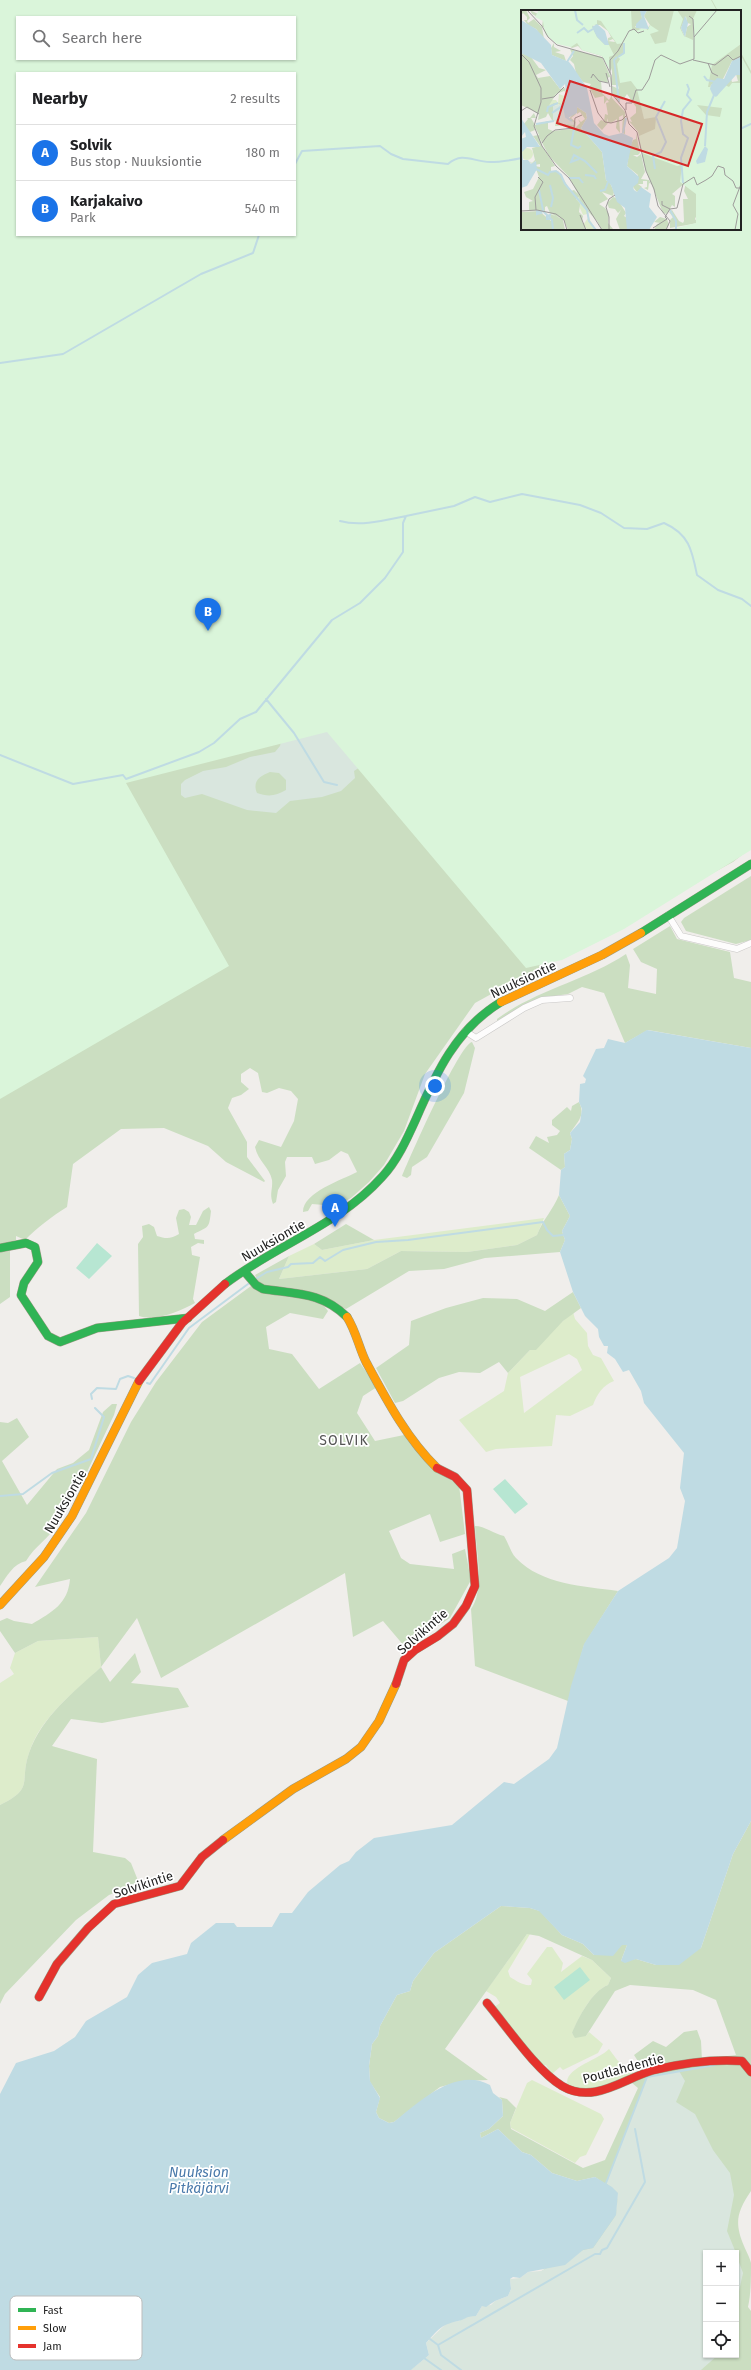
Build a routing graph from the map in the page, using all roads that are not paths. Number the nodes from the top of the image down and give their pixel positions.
1 (751, 864) edge
2 (668, 915) junction
3 (751, 943) edge
4 (570, 998) dead end
5 (465, 1031) junction
6 (0, 1248) edge
7 (244, 1271) junction
8 (188, 1318) junction
9 (0, 1605) edge
10 (39, 1997) dead end
11 (487, 2003) dead end
12 (751, 2072) edge

1 - 2 street, Nuuksiontie
2 - 3 street
2 - 5 street, Nuuksiontie
4 - 5 street
5 - 7 street, Nuuksiontie
6 - 8 street
7 - 8 street, Nuuksiontie
7 - 10 street, Solvikintie
8 - 9 street, Nuuksiontie
11 - 12 street, Poutlahdentie

